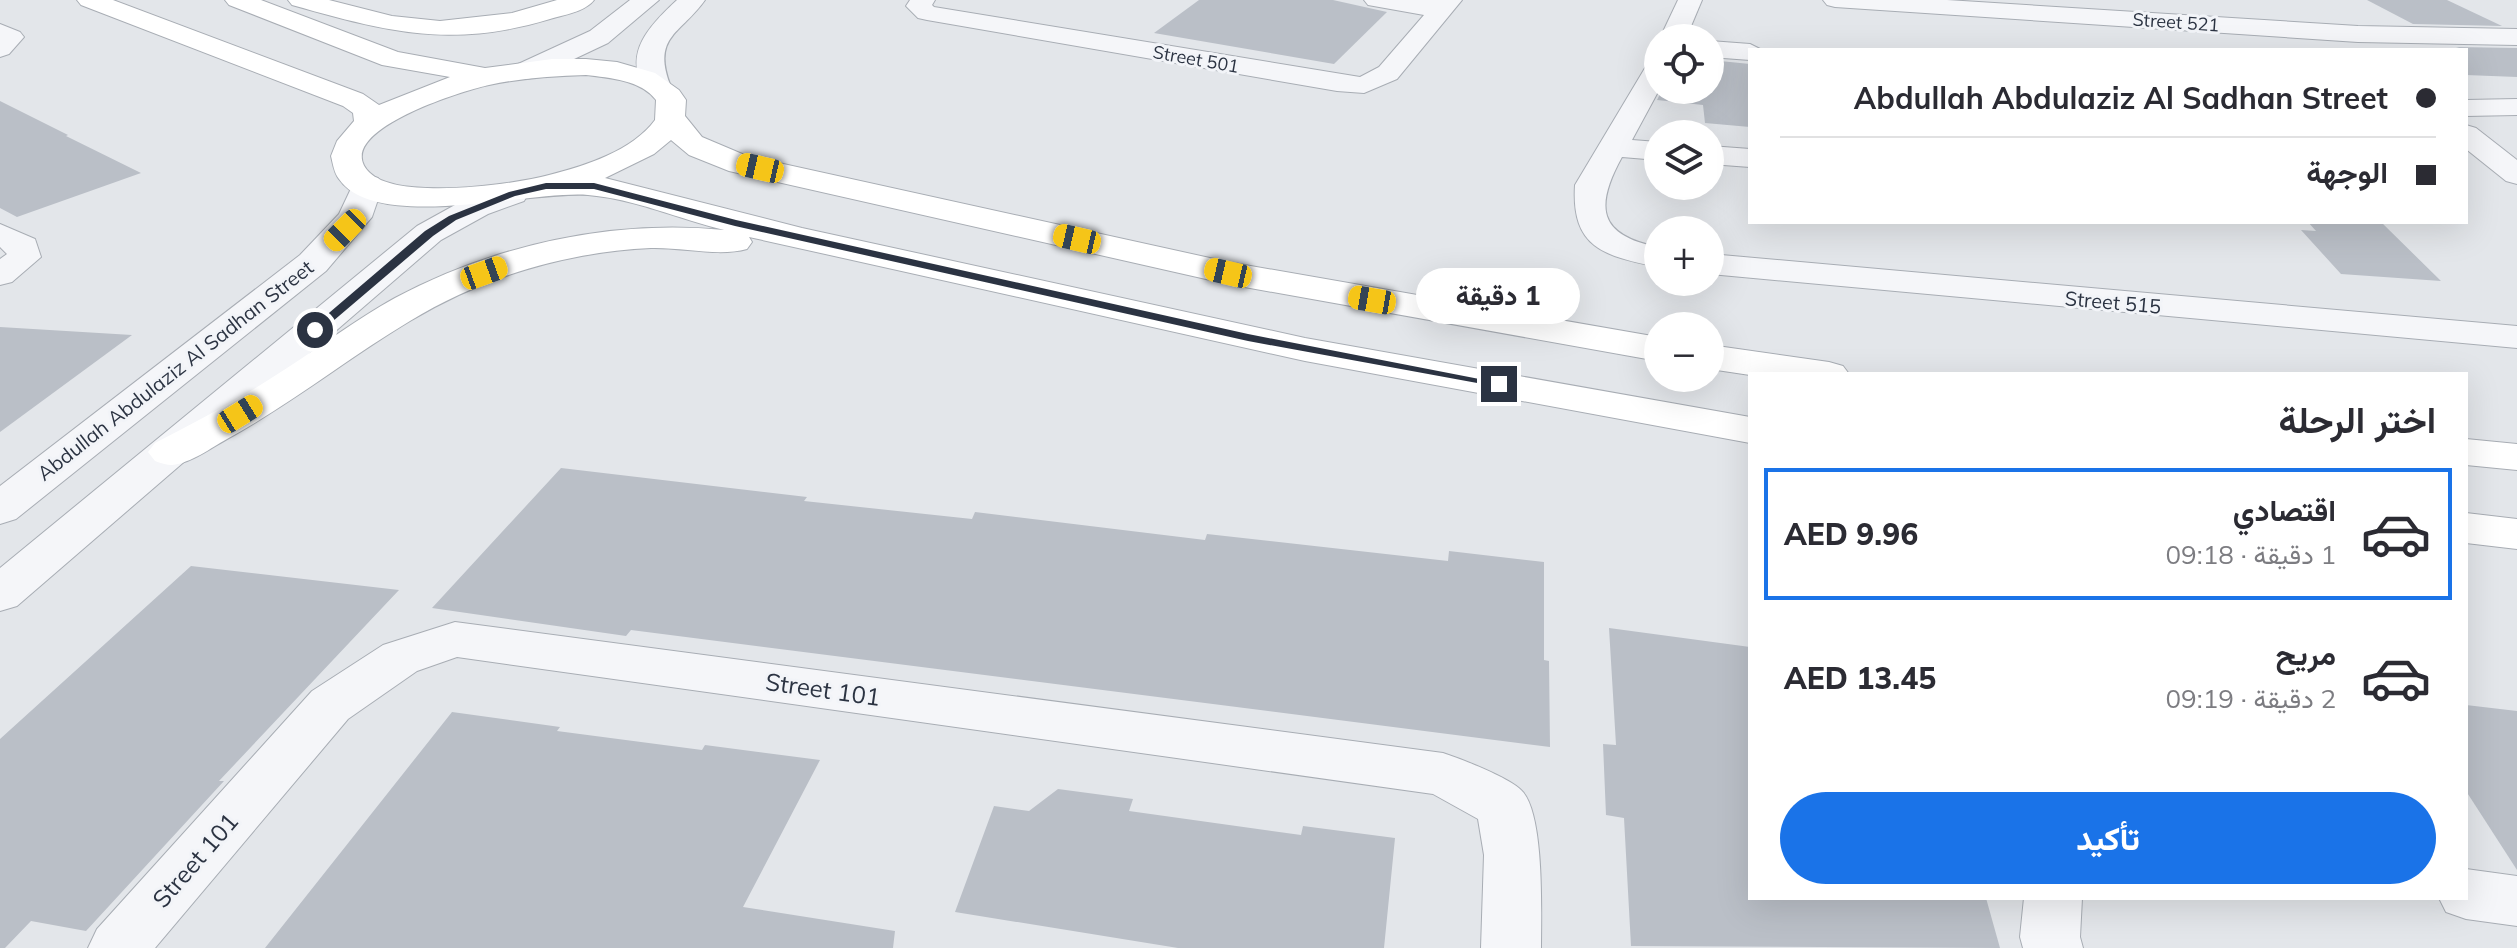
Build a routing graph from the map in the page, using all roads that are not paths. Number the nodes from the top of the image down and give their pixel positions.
1 (90, 0) edge
2 (238, 0) edge
3 (301, 0) edge
4 (581, 0) edge
5 (646, 0) edge
6 (692, 0) edge
7 (923, 0) edge
8 (1376, 0) edge
9 (1690, 0) edge
10 (1835, 0) edge
11 (1954, 4) edge
12 (1444, 5) edge
13 (2319, 9) dead end
14 (1679, 24) edge
15 (0, 32) edge
16 (2358, 34) junction
17 (2517, 37) edge
18 (0, 49) edge
19 (1724, 50) edge
20 (1748, 52) edge
21 (515, 72) junction
22 (656, 84) junction
23 (1644, 94) edge
24 (2517, 107) edge
25 (2468, 108) edge
26 (671, 117) junction
27 (369, 125) junction
28 (2468, 136) edge
29 (1615, 147) junction
30 (1644, 150) edge
31 (1724, 156) edge
32 (1748, 158) edge
33 (2517, 175) edge
34 (367, 185) junction
35 (529, 190) junction
36 (0, 234) edge
37 (1644, 254) edge
38 (920, 264) junction
39 (1724, 265) edge
40 (0, 275) edge
41 (2517, 337) edge
42 (1644, 347) edge
43 (1724, 359) edge
44 (1815, 372) edge
45 (1748, 430) edge
46 (170, 452) junction
47 (2468, 452) edge
48 (2517, 457) edge
49 (0, 509) edge
50 (2468, 528) edge
51 (2517, 534) edge
52 (0, 594) edge
53 (2468, 894) edge
54 (2053, 900) edge
55 (2517, 901) edge
56 (118, 948) edge
57 (1511, 948) edge
58 (2053, 948) edge

1 - 27 main road
2 - 21 main road
3 - 4 main road
5 - 21 street
6 - 22 street
7 - 12 street, Street 501
8 - 12 street
9 - 14 street
10 - 11 street, Street 521
11 - 16 street, Street 521
13 - 16 street
15 - 18 street
16 - 17 street, Street 521
19 - 20 street
21 - 22 main road
21 - 27 main road
22 - 26 main road
23 - 29 street
24 - 25 street
26 - 35 main road
26 - 42 main road
27 - 34 main road
28 - 33 street
29 - 30 street
29 - 37 street
31 - 32 street
34 - 35 main road
34 - 49 street, Abdullah Abdulaziz Al Sadhan Street
35 - 38 main road
35 - 46 street
36 - 40 street
38 - 45 main road
38 - 46 main road
39 - 41 street, Street 515
43 - 44 main road
46 - 52 street
47 - 48 main road
50 - 51 main road
53 - 55 street
54 - 58 street
56 - 57 street, Street 101

